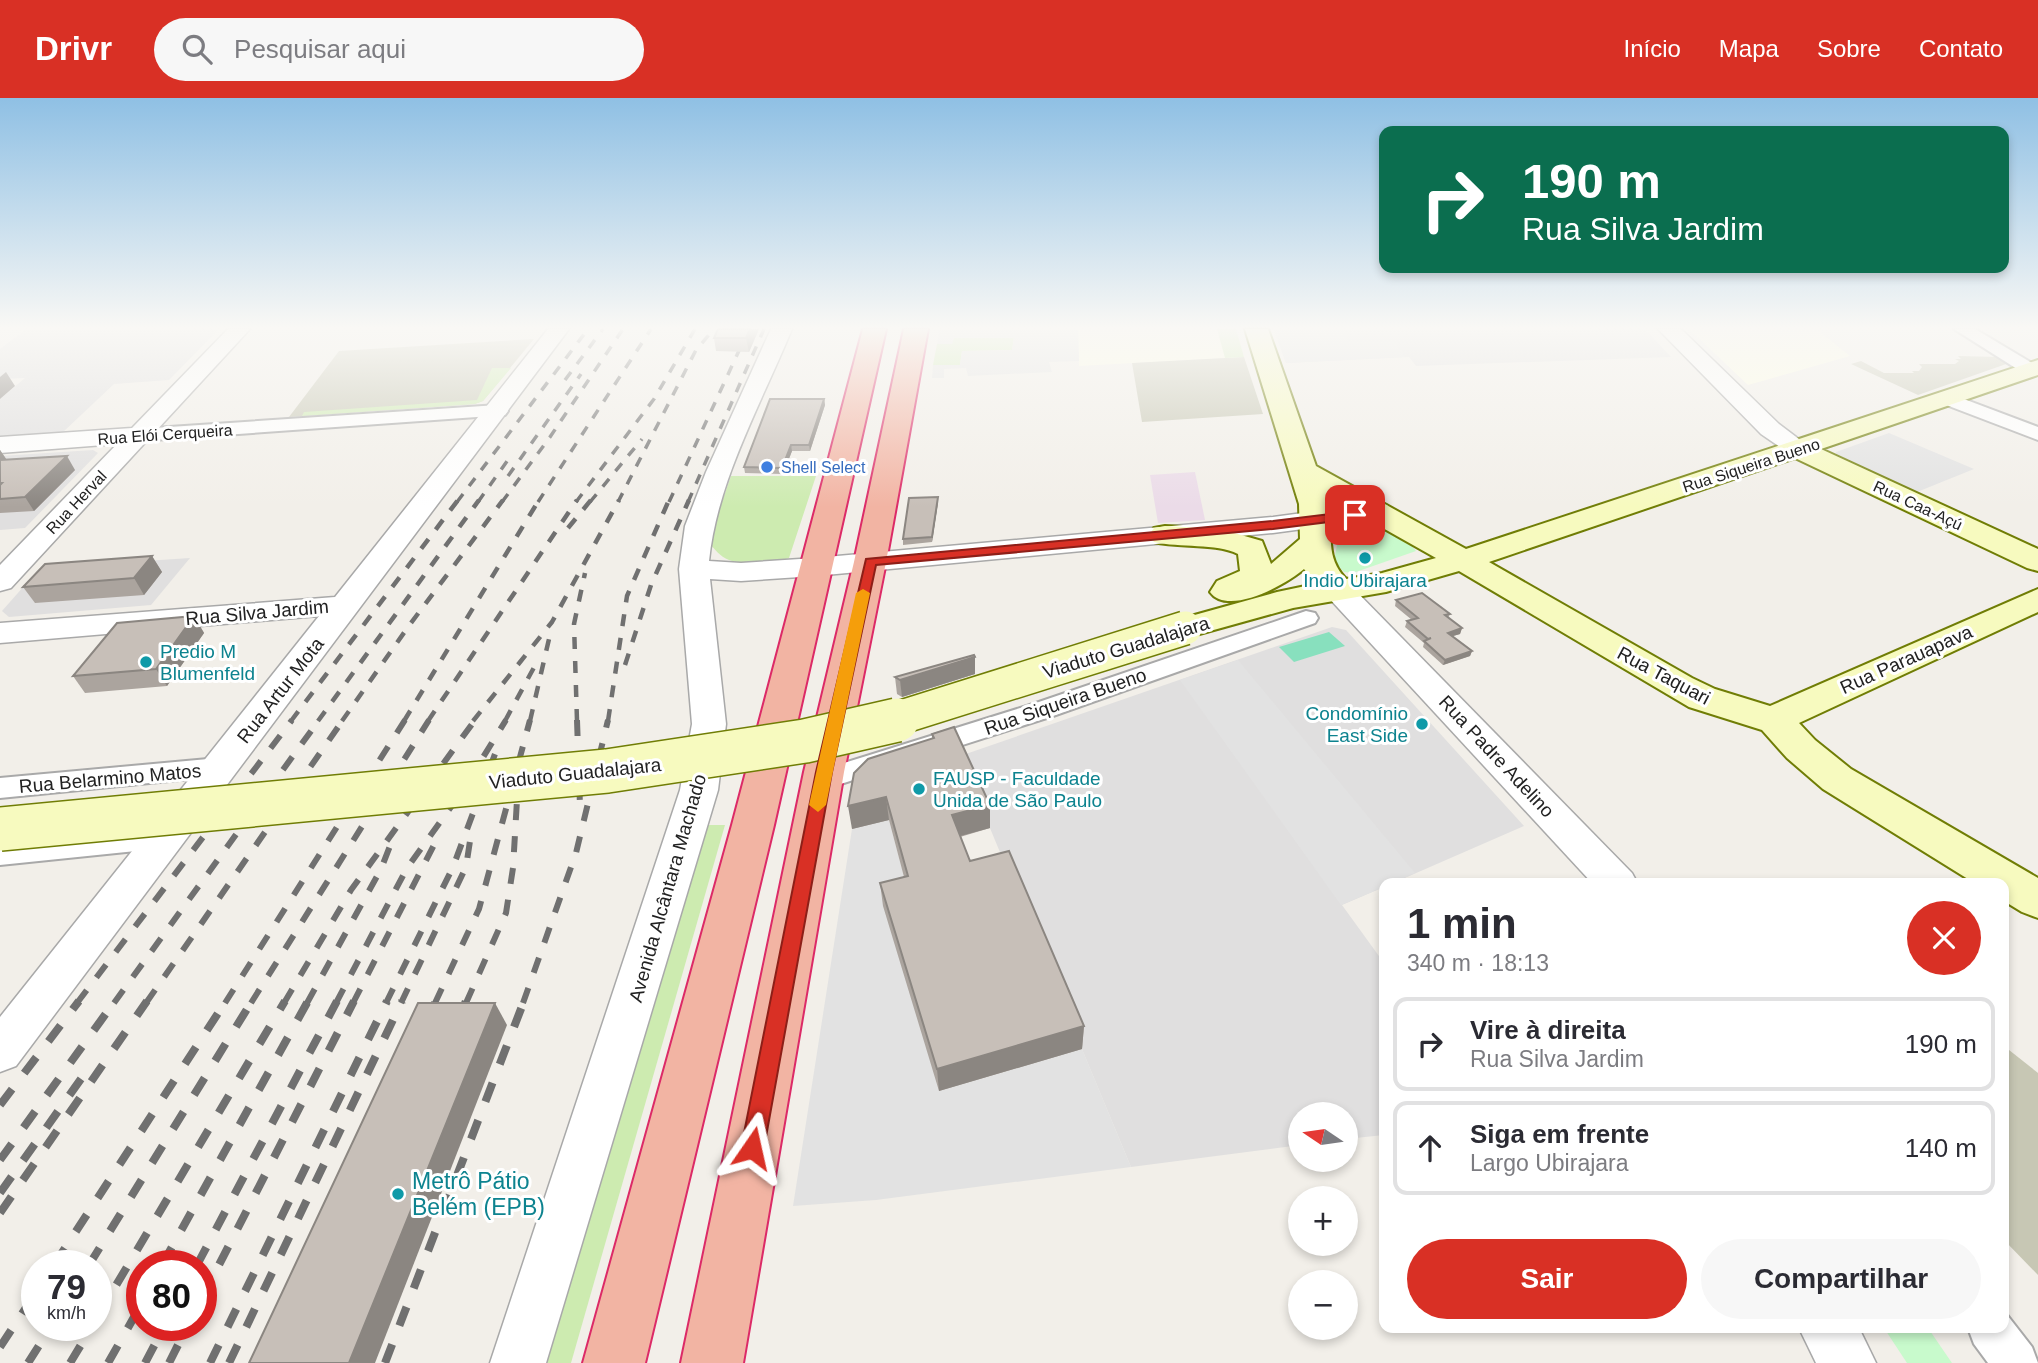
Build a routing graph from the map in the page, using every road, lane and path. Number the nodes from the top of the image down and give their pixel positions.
1 (184, 388) edge
2 (515, 388) edge
3 (757, 388) edge
4 (860, 388) edge
5 (904, 388) edge
6 (1276, 388) edge
7 (1728, 388) edge
8 (1978, 388) edge
9 (1948, 399) junction
10 (498, 411) junction
11 (2038, 434) edge
12 (139, 435) junction
13 (0, 445) edge
14 (1799, 449) junction
15 (1305, 472) junction
16 (1377, 511) junction
17 (1316, 532) junction
18 (1165, 535) junction
19 (1463, 560) junction
20 (2038, 561) edge
21 (870, 562) junction
22 (815, 567) junction
23 (694, 569) junction
24 (0, 582) edge
25 (1386, 582) junction
26 (1338, 590) junction
27 (1226, 595) junction
28 (2038, 599) edge
29 (347, 605) junction
30 (1306, 618) dead end
31 (1176, 621) junction
32 (1377, 629) junction
33 (0, 633) edge
34 (1774, 719) junction
35 (219, 768) junction
36 (822, 780) junction
37 (0, 788) edge
38 (0, 807) edge
39 (0, 829) edge
40 (164, 837) junction
41 (0, 853) edge
42 (1612, 878) edge
43 (2001, 878) edge
44 (2009, 883) edge
45 (2038, 900) edge
46 (0, 1052) edge
47 (1830, 1333) edge
48 (1994, 1333) edge
49 (518, 1363) edge
50 (614, 1363) edge
51 (712, 1363) edge
52 (1849, 1363) edge
53 (2016, 1363) edge

1 - 12 street, Rua Herval
2 - 10 street, Rua Artur Mota
3 - 23 street, Avenida Alcântara Machado
4 - 22 highway
5 - 21 highway
6 - 15 main road
7 - 14 street
8 - 9 main road, Rua Siqueira Bueno
9 - 11 street
9 - 14 main road, Rua Siqueira Bueno
10 - 12 street, Rua Elói Cerqueira
10 - 29 street, Rua Artur Mota
12 - 13 street, Rua Elói Cerqueira
12 - 24 street, Rua Herval
14 - 19 main road, Rua Siqueira Bueno
14 - 20 main road, Rua Caa-Açú
15 - 16 main road, Rua Taquari
15 - 17 main road
16 - 17 street
16 - 19 main road, Rua Taquari
17 - 18 street
17 - 26 main road
17 - 27 main road, Viaduto Guadalajara
18 - 21 street
18 - 27 main road
19 - 25 main road, Rua Siqueira Bueno
19 - 34 main road, Rua Taquari
21 - 22 street
21 - 36 highway
22 - 23 street
22 - 50 highway
23 - 49 street, Avenida Alcântara Machado
25 - 26 main road, Viaduto Guadalajara
25 - 32 street
26 - 31 main road, Viaduto Guadalajara
26 - 32 street, Rua Padre Adelino
27 - 31 main road, Viaduto Guadalajara
28 - 34 main road, Rua Parauapava
29 - 33 street, Rua Silva Jardim
29 - 35 street, Rua Artur Mota
30 - 36 street, Rua Siqueira Bueno
31 - 38 main road, Viaduto Guadalajara
31 - 39 main road, Viaduto Guadalajara, bridge
32 - 42 street, Rua Padre Adelino
34 - 43 main road
35 - 37 street, Rua Belarmino Matos
35 - 40 street, Rua Artur Mota
36 - 51 highway
40 - 41 street
40 - 46 street, Rua Artur Mota
44 - 45 main road
47 - 52 street
48 - 53 street

